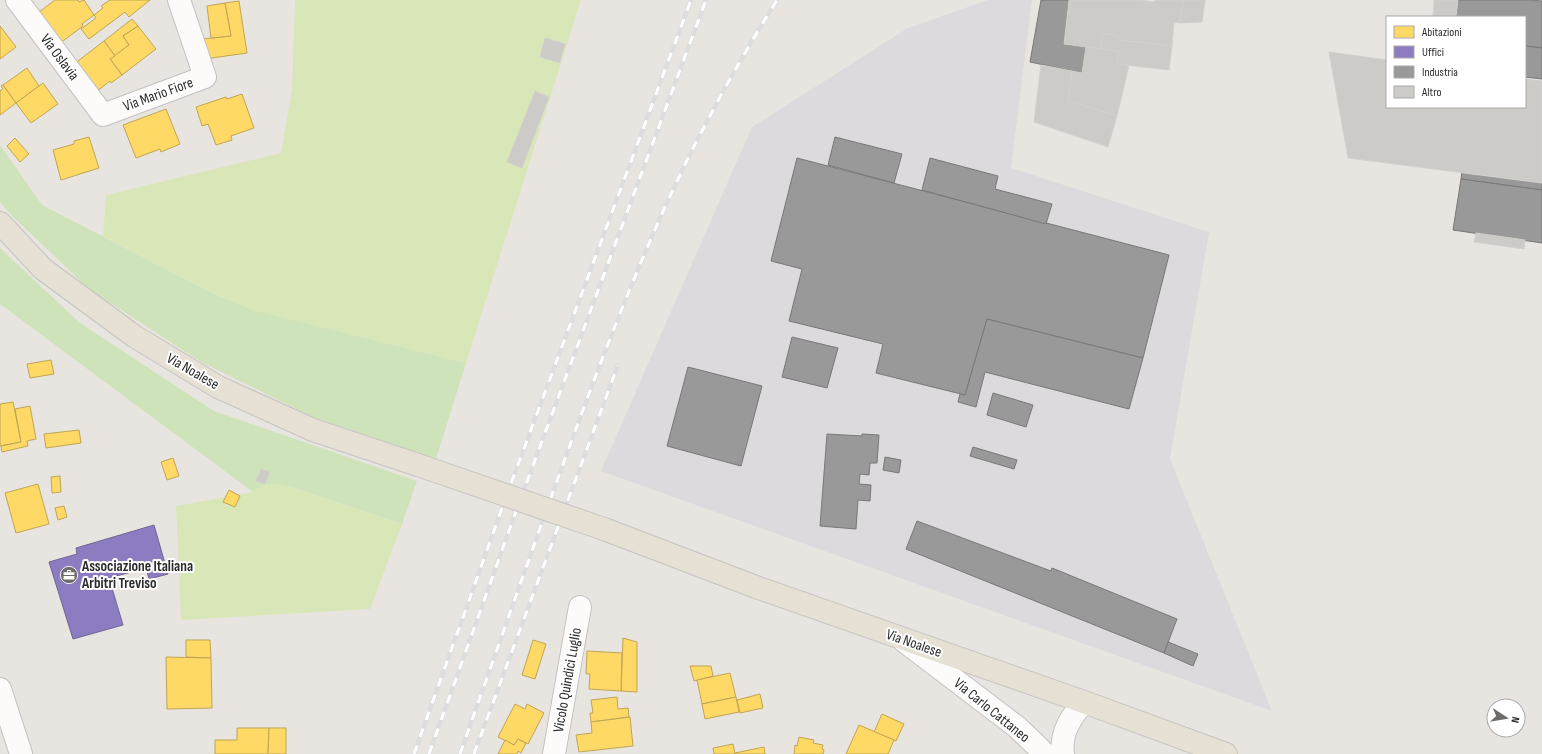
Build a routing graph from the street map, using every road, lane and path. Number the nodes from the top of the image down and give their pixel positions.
1 (179, 0) edge
2 (27, 3) edge
3 (103, 115) joint
4 (0, 223) edge
5 (580, 607) dead end
6 (899, 638) junction
7 (1, 698) edge
8 (1084, 702) junction
9 (21, 754) edge
10 (554, 754) edge
11 (1045, 754) edge
12 (1063, 754) edge
13 (1226, 754) edge

1 - 3 street, Via Mario Fiore
2 - 3 street, Via Oslavia
4 - 6 main road, Via Noalese, bridge
5 - 10 street, Vicolo Quindici Luglio
6 - 8 main road, Via Noalese
6 - 11 street, Via Carlo Cattaneo
7 - 9 street
8 - 12 street
8 - 13 main road, Via Noalese

